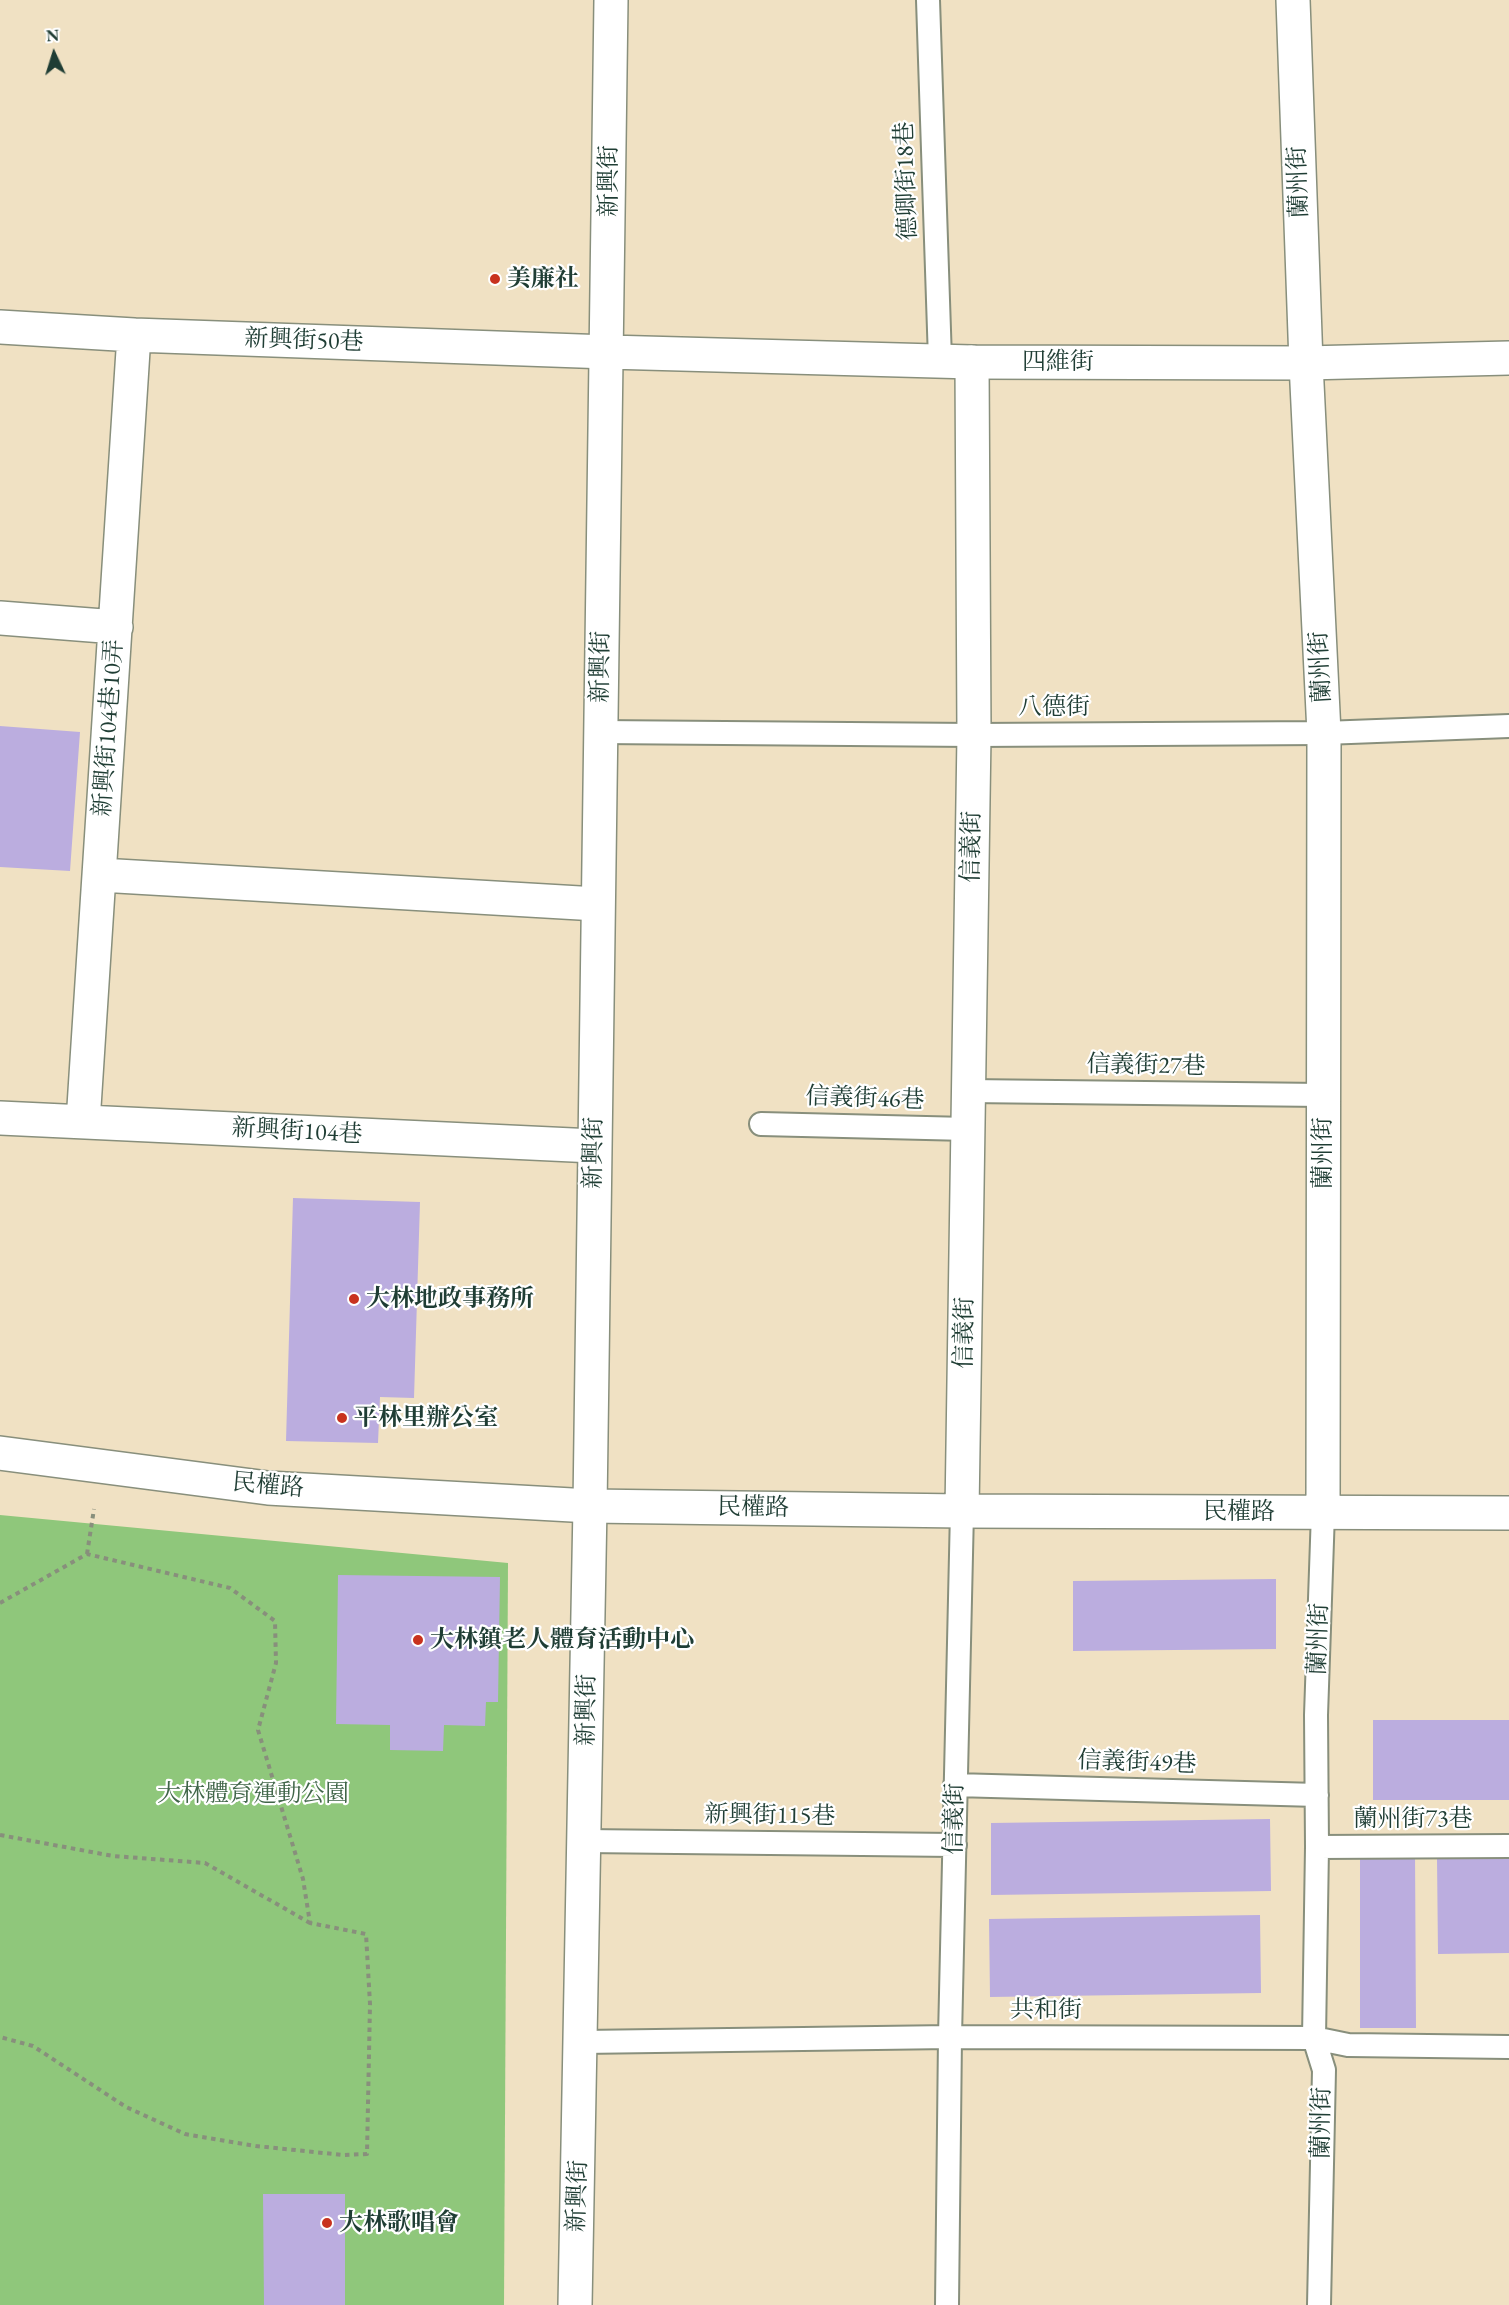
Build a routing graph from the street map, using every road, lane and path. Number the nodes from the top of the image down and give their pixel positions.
1 (611, 0) edge
2 (928, 0) edge
3 (1293, 0) edge
4 (0, 327) edge
5 (134, 335) junction
6 (608, 352) junction
7 (1509, 358) edge
8 (940, 360) junction
9 (972, 362) junction
10 (1306, 363) junction
11 (0, 618) edge
12 (116, 627) junction
13 (1509, 726) edge
14 (599, 732) junction
15 (1324, 733) junction
16 (974, 735) junction
17 (100, 874) junction
18 (597, 904) junction
19 (968, 1091) junction
20 (1323, 1095) junction
21 (0, 1118) edge
22 (83, 1122) junction
23 (761, 1124) dead end
24 (967, 1129) junction
25 (594, 1146) junction
26 (0, 1453) edge
27 (590, 1506) junction
28 (94, 1509) dead end
29 (962, 1511) junction
30 (1323, 1512) junction
31 (1509, 1513) edge
32 (87, 1554) junction
33 (0, 1603) edge
34 (955, 1785) junction
35 (1317, 1795) junction
36 (0, 1835) edge
37 (584, 1841) junction
38 (955, 1845) junction
39 (1509, 1846) edge
40 (1317, 1847) junction
41 (310, 1923) junction
42 (0, 2037) edge
43 (950, 2037) junction
44 (1314, 2038) junction
45 (582, 2042) junction
46 (1509, 2047) edge
47 (575, 2305) edge
48 (947, 2305) edge
49 (1319, 2305) edge

1 - 6 street, 新興街
2 - 8 lane, 德卿街18巷
3 - 10 street, 蘭州街
4 - 5 street, 新興街50巷
5 - 6 street, 新興街50巷
5 - 12 street, 新興街104巷10弄
6 - 8 street, 四維街
6 - 14 street, 新興街
7 - 10 street, 四維街
8 - 9 street, 四維街
9 - 10 street, 四維街
9 - 16 street, 信義街
10 - 15 street, 蘭州街
11 - 12 street
12 - 17 street, 新興街104巷10弄
13 - 15 lane, 八德街
14 - 16 lane, 八德街
14 - 18 street, 新興街
15 - 16 lane, 八德街
15 - 20 street, 蘭州街
16 - 19 street, 信義街
17 - 18 street
17 - 22 street, 新興街104巷10弄
18 - 25 street, 新興街
19 - 20 lane, 信義街27巷
19 - 24 street, 信義街
20 - 30 street, 蘭州街
21 - 22 street, 新興街104巷
22 - 25 street, 新興街104巷
23 - 24 lane, 信義街46巷
24 - 29 street, 信義街
25 - 27 street, 新興街
26 - 27 street, 民權路
27 - 29 street, 民權路
27 - 37 street, 新興街
28 - 32 path
29 - 30 street, 民權路
29 - 34 lane, 信義街
30 - 31 street, 民權路
30 - 35 lane, 蘭州街
32 - 33 path
32 - 41 path
34 - 35 lane, 信義街49巷
34 - 38 lane, 信義街
35 - 40 lane, 蘭州街
36 - 41 path
37 - 38 lane, 新興街115巷
37 - 45 street, 新興街
38 - 43 lane, 信義街
39 - 40 lane, 蘭州街73巷
40 - 44 lane, 蘭州街
41 - 42 path
43 - 44 lane, 共和街
43 - 45 lane, 共和街
43 - 48 lane, 信義街
44 - 46 lane, 共和街
44 - 49 lane, 蘭州街
45 - 47 street, 新興街

